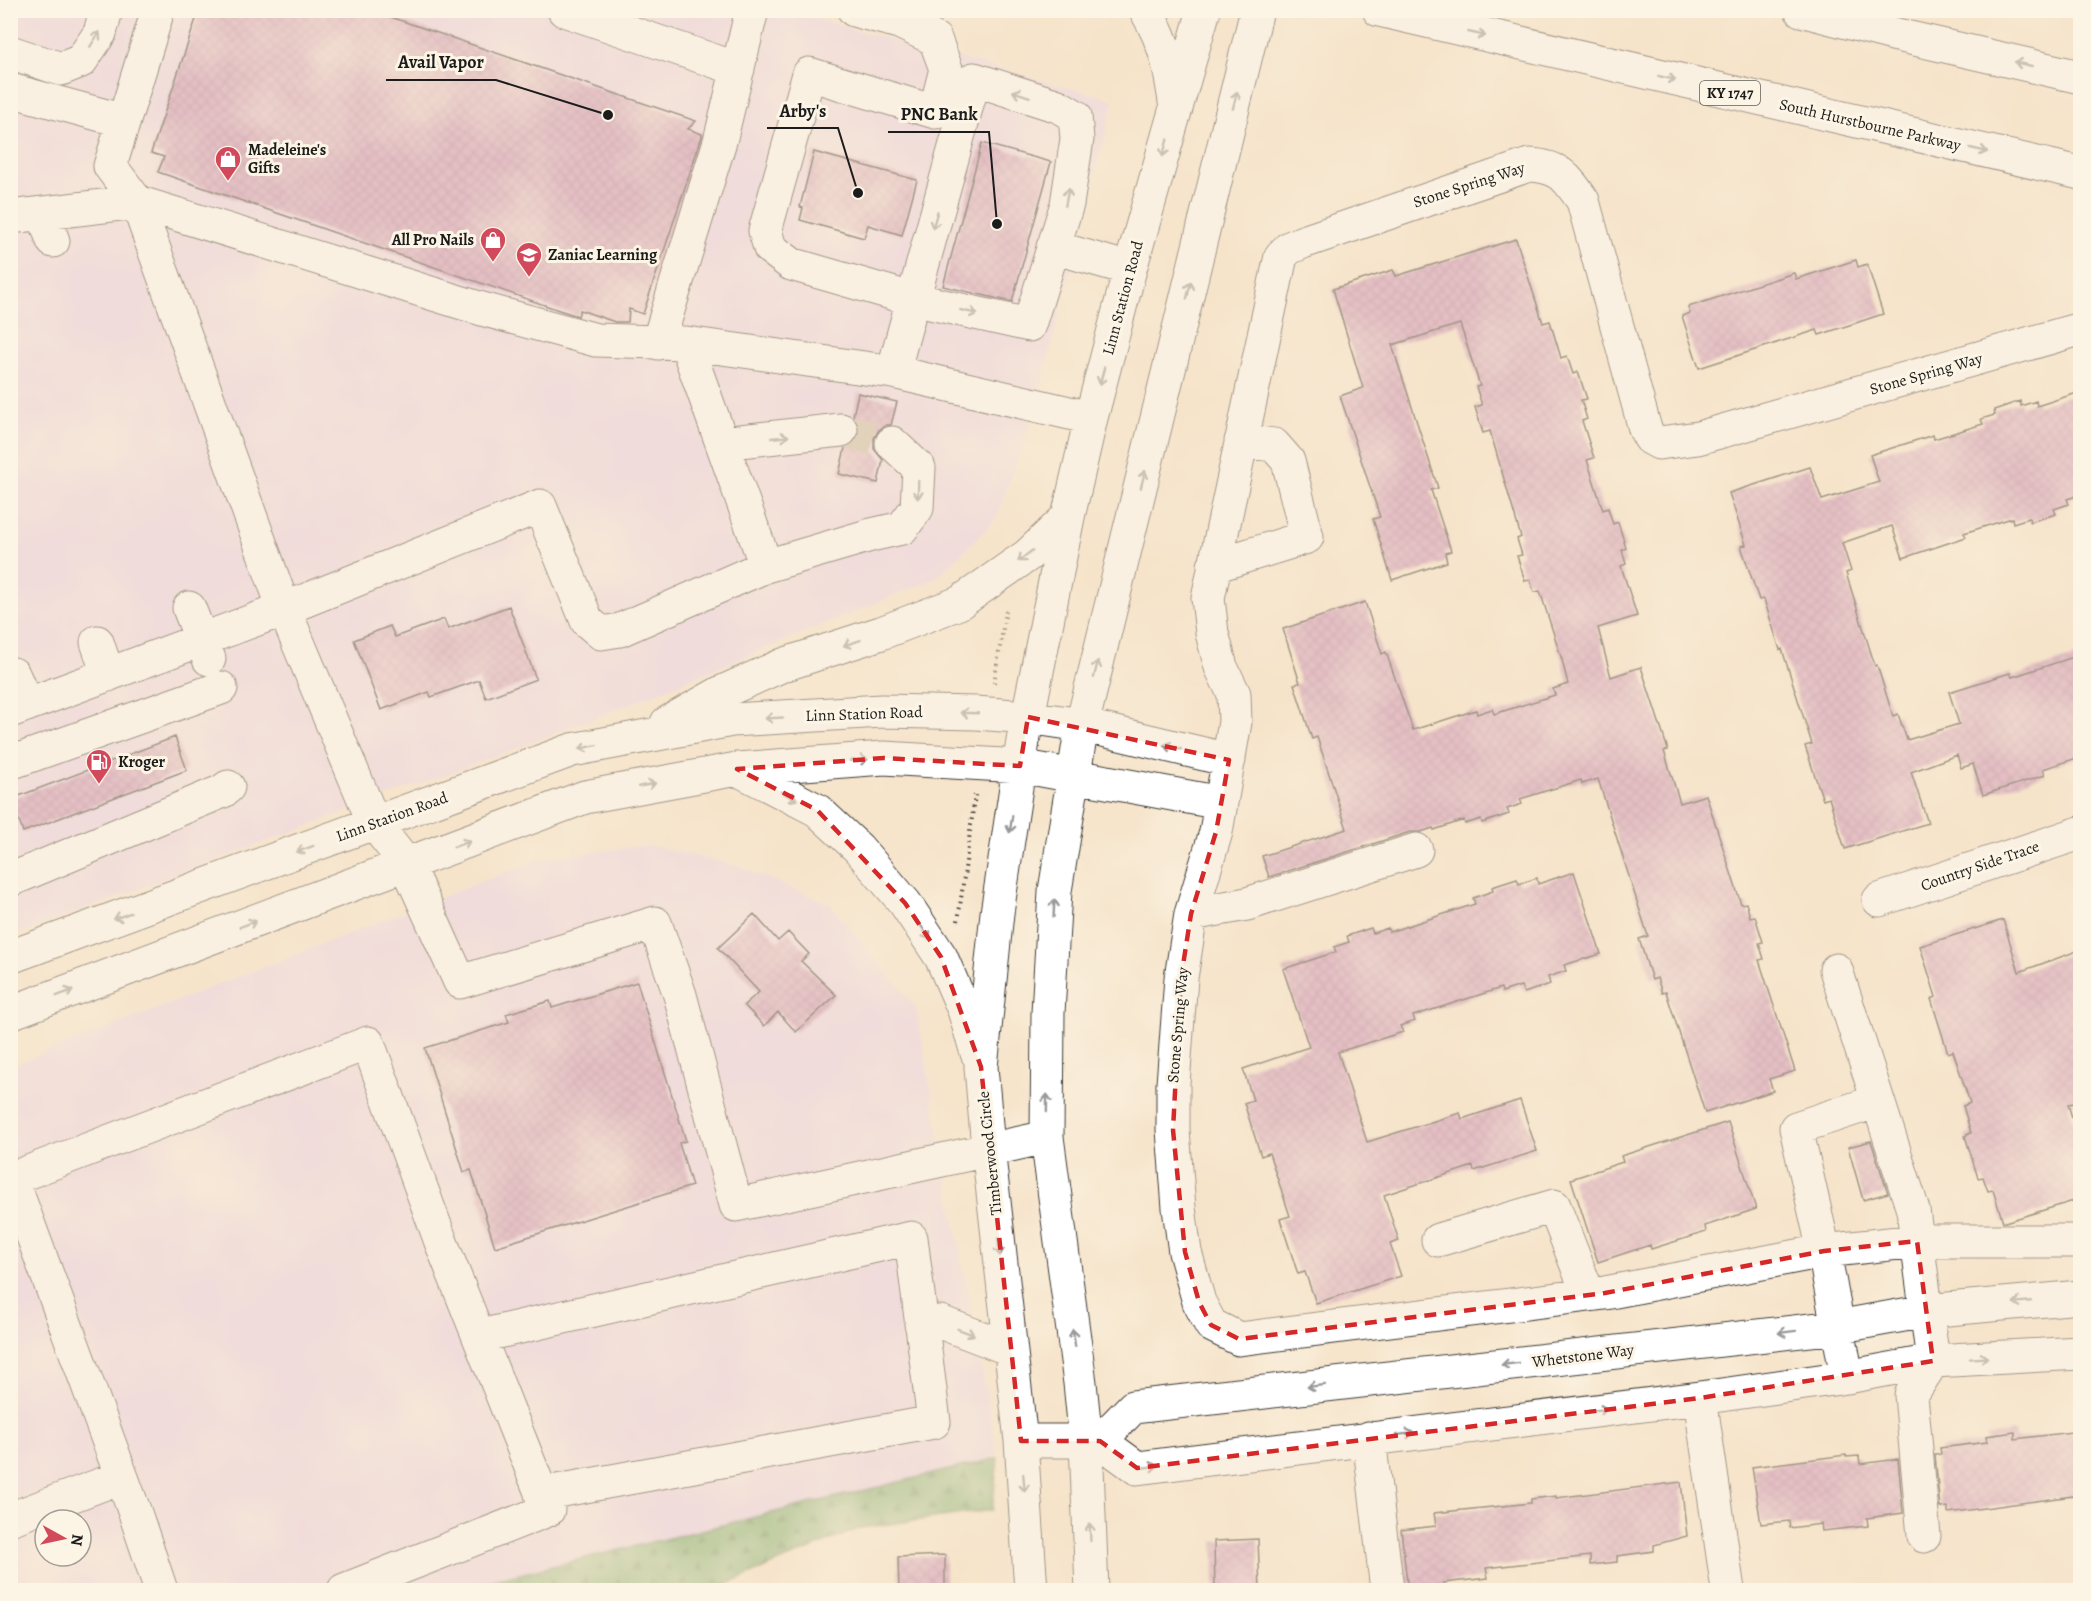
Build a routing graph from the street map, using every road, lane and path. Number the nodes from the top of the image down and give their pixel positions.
1 (106, 10) edge
2 (158, 10) edge
3 (564, 10) edge
4 (752, 10) edge
5 (854, 10) edge
6 (1146, 10) edge
7 (1204, 10) edge
8 (1257, 10) edge
9 (1379, 10) edge
10 (1801, 10) edge
11 (10, 52) edge
12 (738, 69) junction
13 (960, 74) junction
14 (2080, 77) edge
15 (10, 90) edge
16 (1176, 108) junction
17 (124, 121) junction
18 (2080, 173) edge
19 (137, 202) junction
20 (10, 217) edge
21 (1053, 248) junction
22 (1130, 269) junction
23 (912, 299) junction
24 (2080, 329) edge
25 (672, 343) junction
26 (893, 372) junction
27 (1091, 418) junction
28 (841, 430) tunnel mouth
29 (1241, 441) junction
30 (892, 442) tunnel mouth
31 (722, 443) junction
32 (1068, 517) junction
33 (766, 566) junction
34 (1215, 566) junction
35 (1007, 600) dead end
36 (189, 608) dead end
37 (284, 609) junction
38 (97, 642) dead end
39 (210, 663) junction
40 (13, 674) dead end
41 (108, 675) junction
42 (992, 692) dead end
43 (19, 708) edge
44 (1028, 717) junction
45 (1082, 725) junction
46 (645, 735) junction
47 (1229, 760) junction
48 (10, 763) edge
49 (1020, 766) junction
50 (738, 769) junction
51 (1074, 777) junction
52 (977, 785) dead end
53 (228, 787) dead end
54 (1221, 803) junction
55 (374, 823) junction
56 (2080, 832) edge
57 (1416, 850) dead end
58 (407, 865) junction
59 (10, 880) edge
60 (1879, 900) dead end
61 (1191, 914) junction
62 (957, 928) dead end
63 (10, 957) edge
64 (1836, 970) dead end
65 (10, 1013) edge
66 (981, 1067) junction
67 (1878, 1101) junction
68 (1047, 1137) junction
69 (988, 1148) junction
70 (11, 1177) edge
71 (1438, 1240) dead end
72 (1917, 1240) junction
73 (2080, 1241) edge
74 (1824, 1251) junction
75 (1588, 1294) junction
76 (2080, 1297) edge
77 (1926, 1311) junction
78 (921, 1324) junction
79 (1837, 1327) junction
80 (480, 1336) junction
81 (1010, 1349) junction
82 (2080, 1353) edge
83 (1933, 1361) junction
84 (1846, 1377) junction
85 (1700, 1398) junction
86 (1369, 1438) junction
87 (1021, 1441) junction
88 (1093, 1442) junction
89 (122, 1477) junction
90 (541, 1494) junction
91 (10, 1519) edge
92 (1924, 1536) dead end
93 (161, 1590) edge
94 (344, 1590) edge
95 (1031, 1590) edge
96 (1092, 1590) edge
97 (1387, 1590) edge
98 (1728, 1590) edge

11 -> 1 street
2 - 17 street
3 - 12 street
4 - 12 street
5 - 13 street
6 - 16 street
7 - 16 street, Linn Station Road
45 -> 8 street
9 -> 18 street, South Hurstbourne Parkway / KY 1747
14 -> 10 street
12 - 25 street
21 -> 13 street
13 -> 23 street
13 - 23 street
15 - 17 street
16 -> 22 street, Linn Station Road
17 - 19 street
19 - 20 street
19 - 25 street
19 - 37 street
21 - 22 street
23 -> 21 street
22 -> 27 street, Linn Station Road
23 - 26 street
24 - 29 street, Stone Spring Way
25 - 26 street
25 - 31 street
26 - 27 street
27 - 32 street, Linn Station Road
31 -> 28 street
29 - 34 street, Stone Spring Way
29 - 34 street
30 -> 33 street
31 - 33 street
32 - 44 street, Linn Station Road
32 -> 46 street
33 - 37 street
34 - 47 street, Stone Spring Way
35 - 42 path
36 - 39 street
37 - 39 street
37 - 55 street
38 - 41 street
39 - 41 street
39 - 48 street
40 - 43 street
41 - 43 street
44 - 45 street
44 -> 46 street, Linn Station Road
44 - 49 street, Timberwood Circle
47 -> 45 street
45 - 51 street
46 -> 55 street, Linn Station Road
47 - 54 street, Stone Spring Way
50 -> 49 street
49 - 51 street
49 -> 66 street, Timberwood Circle
58 -> 50 street
50 -> 66 street
51 - 54 street
68 -> 51 street
52 - 62 path
53 - 59 street
54 - 61 street, Stone Spring Way
55 - 58 street
55 -> 63 street, Linn Station Road
56 - 60 street, Country Side Trace
57 - 61 street
65 -> 58 street
58 - 69 street
61 - 75 street, Stone Spring Way
64 - 67 street
66 - 69 street, Timberwood Circle
67 - 72 street
67 - 74 street
68 - 69 street
88 -> 68 street
69 -> 81 street, Timberwood Circle
70 - 80 street
70 - 89 street
71 - 75 street
72 - 73 street, Stone Spring Way
72 - 74 street, Stone Spring Way
72 - 77 street
74 - 75 street, Stone Spring Way
74 - 79 street
76 -> 77 street, Whetstone Way
77 - 79 street, Whetstone Way
77 - 83 street
78 - 80 street
78 -> 81 street
78 - 90 street
79 - 84 street
79 -> 88 street, Whetstone Way
80 - 90 street
81 - 87 street, Timberwood Circle
83 -> 82 street
83 - 84 street
83 - 92 street
84 - 85 street
86 -> 85 street
85 - 98 street
88 -> 86 street
86 - 97 street
87 - 88 street
87 -> 95 street, Timberwood Circle
96 -> 88 street
89 - 91 street
89 - 93 street
90 - 94 street

